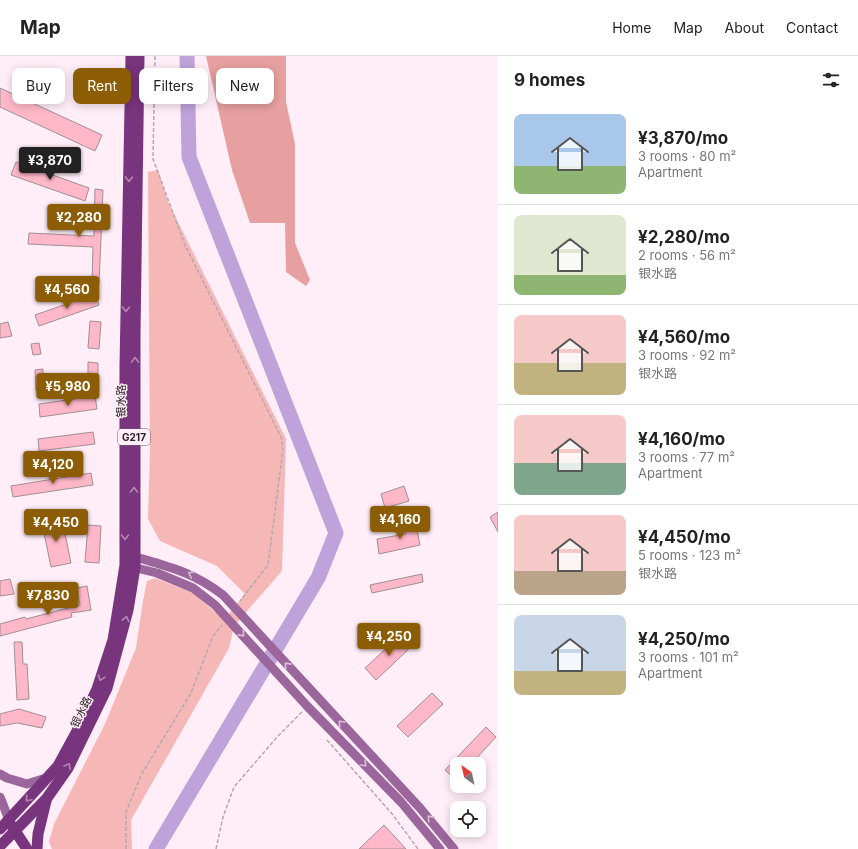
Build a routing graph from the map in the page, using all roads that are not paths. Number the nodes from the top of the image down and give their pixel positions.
1 (131, 56) edge
2 (139, 56) edge
3 (130, 561) junction
4 (0, 774) edge
5 (46, 778) junction
6 (0, 797) edge
7 (47, 798) junction
8 (9, 820) junction
9 (0, 829) edge
10 (15, 831) junction
11 (6, 845) edge
12 (27, 849) edge
13 (37, 849) edge
14 (440, 849) edge
15 (454, 849) edge

1 -> 3 highway, 银水路 / G217
3 -> 2 highway, 银水路 / G217
3 -> 5 highway, 银水路 / G217
7 -> 3 highway, 银水路 / G217
3 -> 14 main road
15 -> 3 main road
4 - 5 main road
5 -> 8 highway, G217
6 - 8 main road
7 - 10 highway, G217
7 - 13 highway
8 - 9 highway
8 - 10 highway
9 - 11 highway
10 - 11 highway
10 - 12 highway

